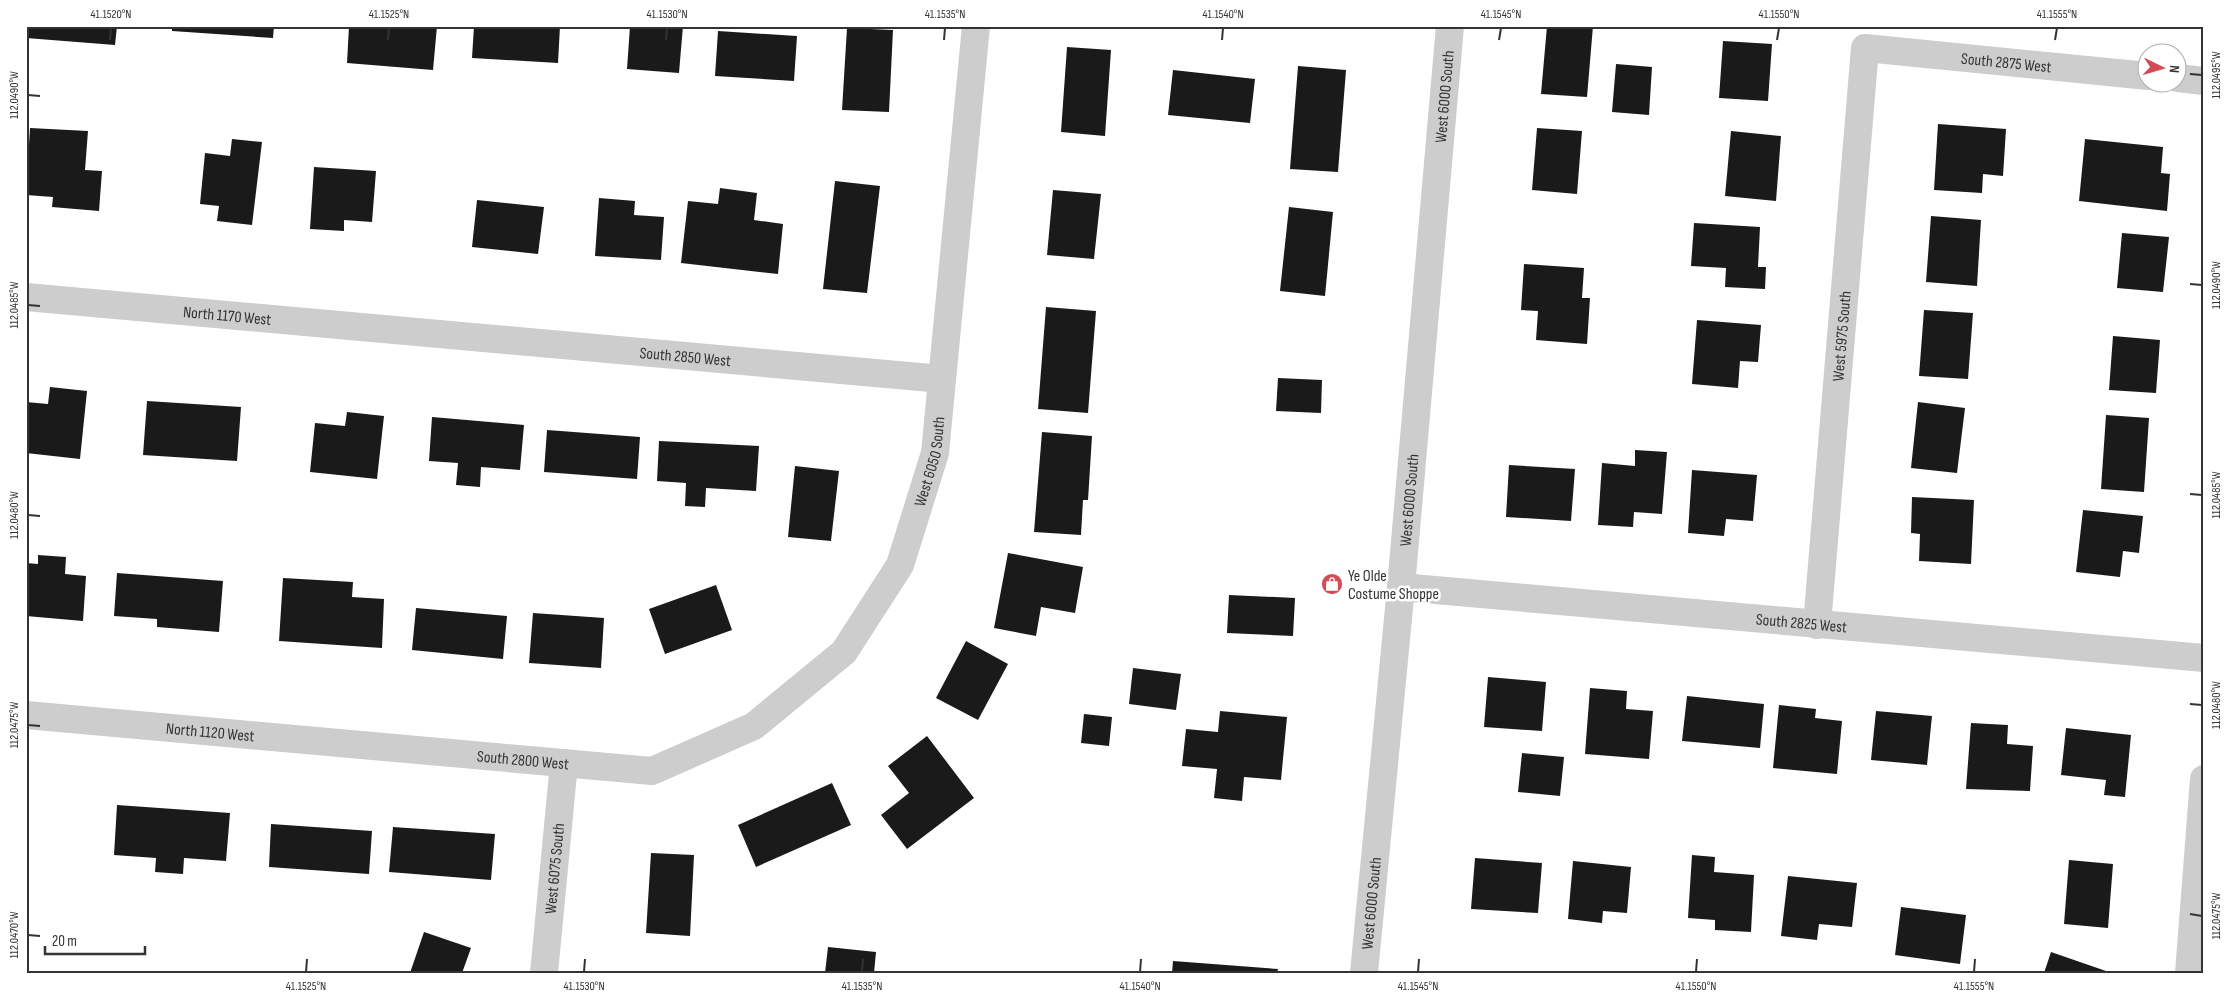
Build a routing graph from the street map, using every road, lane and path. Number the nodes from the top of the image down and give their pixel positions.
1 (976, 26) edge
2 (1450, 26) edge
3 (1865, 48) joint
4 (2138, 75) edge
5 (2188, 79) edge
6 (2204, 81) edge
7 (26, 297) edge
8 (429, 333) joint
9 (942, 379) junction
10 (1401, 587) junction
11 (1817, 625) junction
12 (2204, 658) edge
13 (26, 715) edge
14 (394, 748) joint
15 (564, 763) junction
16 (652, 771) joint
17 (2204, 779) edge
18 (544, 973) edge
19 (1364, 973) edge
20 (2189, 973) edge

1 - 9 street, West 6050 South
2 - 10 street, West 6000 South
3 - 4 street, South 2875 West
3 - 11 street, West 5975 South
5 - 6 street
7 - 8 street, North 1170 West
8 - 9 street, South 2850 West
9 - 16 street, West 6050 South
10 - 11 street, South 2825 West
10 - 19 street, West 6000 South
11 - 12 street, South 2825 West
13 - 14 street, North 1120 West
14 - 15 street, South 2800 West
15 - 16 street, South 2800 West
15 - 18 street, West 6075 South
17 - 20 street

